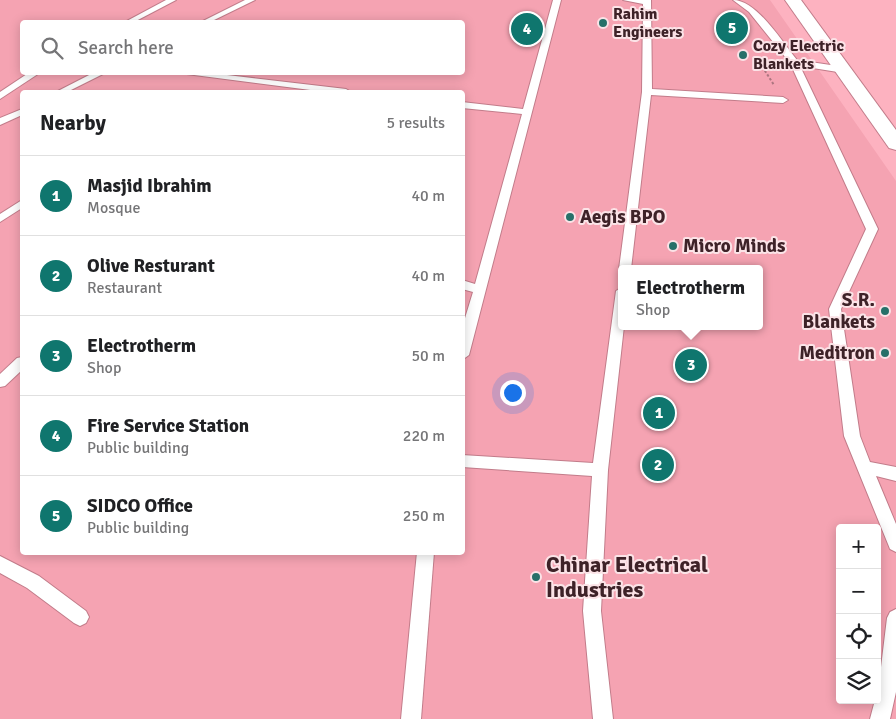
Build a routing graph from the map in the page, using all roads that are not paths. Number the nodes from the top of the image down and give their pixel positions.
1 (172, 0) edge
2 (250, 0) edge
3 (557, 0) edge
4 (628, 0) edge
5 (737, 0) edge
6 (793, 0) edge
7 (646, 1) edge
8 (133, 20) edge
9 (209, 20) edge
10 (794, 62) junction
11 (844, 70) junction
12 (32, 75) edge
13 (97, 75) edge
14 (198, 75) edge
15 (66, 90) edge
16 (311, 90) edge
17 (647, 92) junction
18 (0, 96) edge
19 (784, 100) road end
20 (465, 105) edge
21 (528, 112) junction
22 (20, 113) edge
23 (0, 122) edge
24 (896, 144) edge
25 (20, 204) edge
26 (0, 218) edge
27 (625, 265) edge
28 (465, 285) edge
29 (480, 290) junction
30 (618, 324) edge
31 (465, 344) edge
32 (20, 364) edge
33 (0, 382) edge
34 (465, 462) edge
35 (865, 467) junction
36 (600, 470) junction
37 (896, 474) edge
38 (896, 544) edge
39 (426, 555) edge
40 (0, 564) edge
41 (80, 617) dead end
42 (896, 618) edge
43 (411, 719) edge
44 (603, 719) edge
45 (880, 719) edge

1 - 8 lane
2 - 9 lane
3 - 21 lane
4 - 7 lane
5 - 10 lane
6 - 11 street
7 - 17 lane
10 - 11 lane
10 - 35 lane
11 - 24 street
12 - 18 lane
13 - 15 lane
14 - 16 lane
17 - 19 lane
17 - 27 lane
20 - 21 lane
21 - 29 lane
22 - 23 lane
25 - 26 lane
28 - 29 lane
29 - 31 lane
30 - 36 lane
32 - 33 lane
34 - 36 lane
35 - 37 lane
35 - 38 lane
36 - 44 lane
39 - 43 lane
40 - 41 lane
42 - 45 lane

